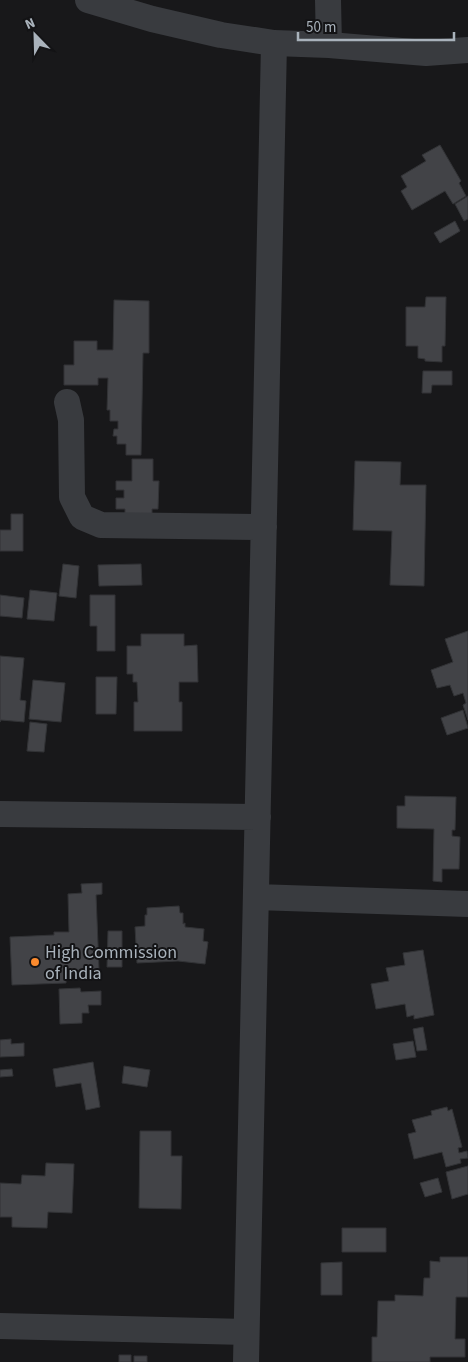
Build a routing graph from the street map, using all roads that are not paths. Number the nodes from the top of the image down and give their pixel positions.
1 (88, 0) edge
2 (328, 0) edge
3 (274, 43) junction
4 (329, 45) junction
5 (468, 50) edge
6 (67, 402) dead end
7 (264, 527) junction
8 (0, 814) edge
9 (258, 817) junction
10 (256, 897) junction
11 (468, 904) edge
12 (0, 1326) edge
13 (246, 1332) junction
14 (246, 1362) edge

1 - 3 street
2 - 4 street
3 - 4 street
3 - 7 street
4 - 5 street
6 - 7 street
7 - 9 street
8 - 9 street
9 - 10 street
10 - 11 street
10 - 13 street
12 - 13 street
13 - 14 street

